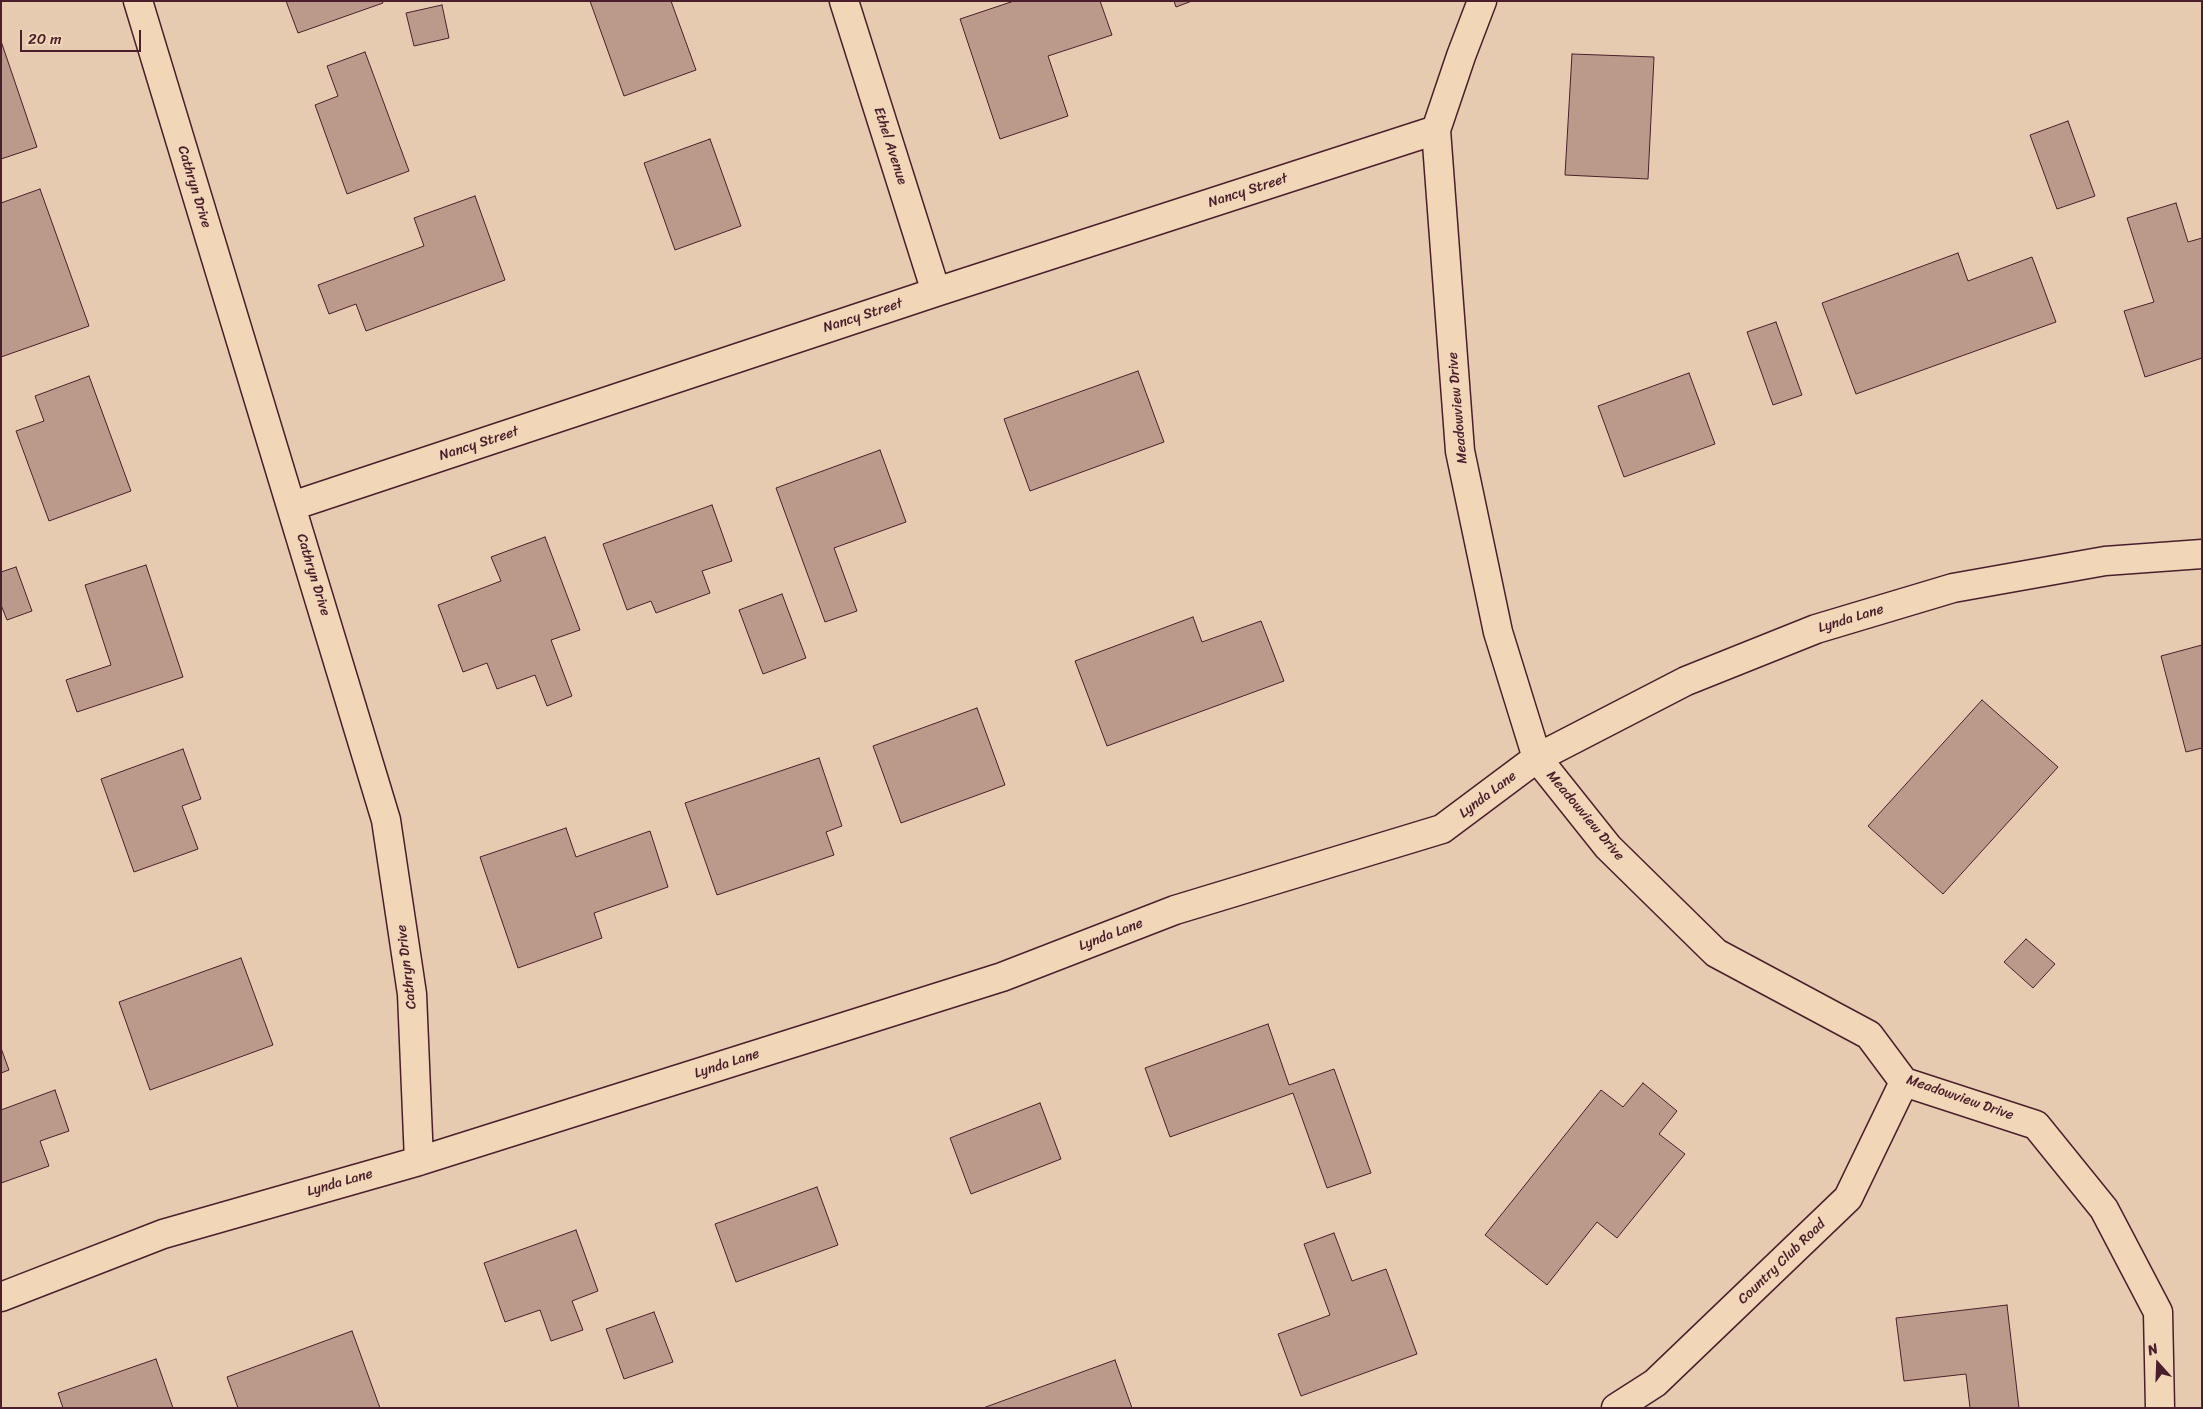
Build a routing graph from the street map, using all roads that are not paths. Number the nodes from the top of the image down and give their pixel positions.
1 (138, 1) edge
2 (844, 1) edge
3 (1482, 1) edge
4 (1436, 130) junction
5 (936, 292) junction
6 (292, 506) junction
7 (2202, 554) edge
8 (1537, 758) junction
9 (1904, 1082) junction
10 (419, 1161) junction
11 (1, 1297) edge
12 (1616, 1408) edge
13 (2160, 1408) edge

1 - 6 street, Cathryn Drive
2 - 5 street, Ethel Avenue
3 - 4 street, Meadowview Drive
4 - 5 street, Nancy Street
4 - 8 street, Meadowview Drive
5 - 6 street, Nancy Street
6 - 10 street, Cathryn Drive
7 - 8 street, Lynda Lane
8 - 9 street, Meadowview Drive
8 - 10 street, Lynda Lane
9 - 12 street, Country Club Road
9 - 13 street, Meadowview Drive
10 - 11 street, Lynda Lane

